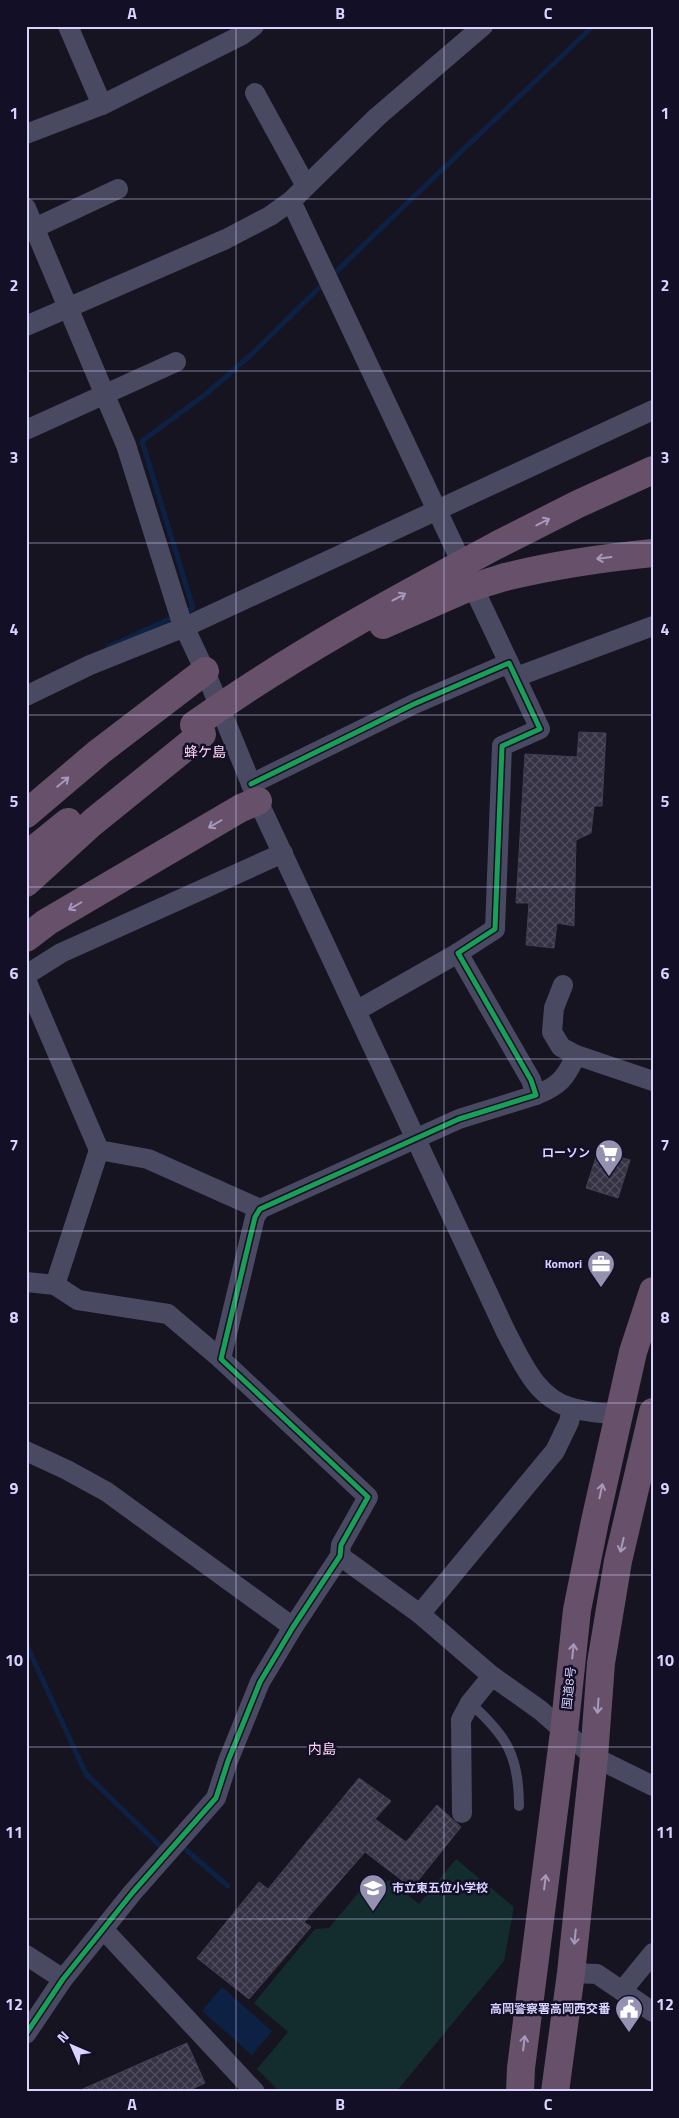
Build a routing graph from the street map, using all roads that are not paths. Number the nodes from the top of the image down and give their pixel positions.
1 (68, 26) edge
2 (254, 26) edge
3 (483, 26) edge
4 (255, 93) dead end
5 (102, 105) junction
6 (26, 134) edge
7 (306, 186) junction
8 (118, 189) dead end
9 (291, 201) junction
10 (26, 208) edge
11 (31, 230) edge
12 (69, 307) junction
13 (26, 326) edge
14 (176, 362) dead end
15 (106, 394) junction
16 (653, 410) edge
17 (26, 430) edge
18 (653, 470) edge
19 (436, 511) junction
20 (653, 553) edge
21 (181, 618) junction
22 (653, 626) edge
23 (512, 670) junction
24 (205, 671) junction
25 (26, 696) edge
26 (198, 730) junction
27 (255, 793) junction
28 (26, 814) edge
29 (283, 854) junction
30 (26, 856) edge
31 (26, 883) edge
32 (26, 938) edge
33 (458, 953) junction
34 (26, 975) edge
35 (26, 980) edge
36 (563, 986) dead end
37 (356, 1011) junction
38 (576, 1055) junction
39 (653, 1082) edge
40 (536, 1095) junction
41 (415, 1139) junction
42 (99, 1150) junction
43 (260, 1209) junction
44 (26, 1282) edge
45 (55, 1285) junction
46 (653, 1291) edge
47 (221, 1359) junction
48 (572, 1408) junction
49 (653, 1412) edge
50 (618, 1415) junction
51 (26, 1451) edge
52 (340, 1556) junction
53 (420, 1614) junction
54 (293, 1627) junction
55 (492, 1676) junction
56 (470, 1703) junction
57 (564, 1732) junction
58 (594, 1757) junction
59 (653, 1786) edge
60 (520, 1806) dead end
61 (462, 1813) dead end
62 (103, 1929) junction
63 (653, 1954) edge
64 (26, 1955) edge
65 (571, 1973) junction
66 (63, 1980) junction
67 (622, 1991) junction
68 (653, 2012) edge
69 (26, 2034) edge
70 (255, 2092) edge
71 (520, 2092) edge
72 (555, 2092) edge

1 - 5 street
2 - 5 street
3 - 7 street
4 - 7 street
5 - 6 street
7 - 9 street
8 - 11 street
9 - 12 street
9 - 19 street
10 - 11 street
11 - 12 street
12 - 13 street
12 - 15 street
14 - 15 street
15 - 17 street
15 - 21 street
16 - 19 street
26 -> 18 highway, bridge
19 - 21 street
19 - 23 street
20 -> 26 highway, bridge
21 - 24 street
21 - 25 street
22 - 23 street
23 - 27 street
23 - 33 street
24 - 27 street
28 -> 24 highway
26 - 30 highway
26 - 31 highway
27 - 29 street
27 -> 32 highway
29 - 34 street
29 - 37 street
33 - 37 street
33 - 40 street
35 - 42 street
36 - 38 street
37 - 41 street
38 - 39 street
38 - 40 street
40 - 41 street
41 - 43 street
41 - 48 street
42 - 43 street
42 - 45 street
43 - 47 street
44 - 45 street
45 - 47 street
46 - 50 highway, 国道8号
47 - 52 street
48 - 50 street
48 - 53 street
49 -> 58 highway
57 -> 50 highway, 国道8号
51 - 54 street
52 - 53 street
52 - 54 street
53 - 55 street
54 - 62 street
55 - 56 street
55 - 57 street
56 - 60 lane
56 - 61 street
57 - 58 street
71 -> 57 highway, 国道8号
58 - 59 street
58 -> 65 highway
62 - 66 street
62 - 70 street
63 - 67 street
64 - 66 street
65 - 67 street
65 - 72 highway
66 - 69 street
67 - 68 street

